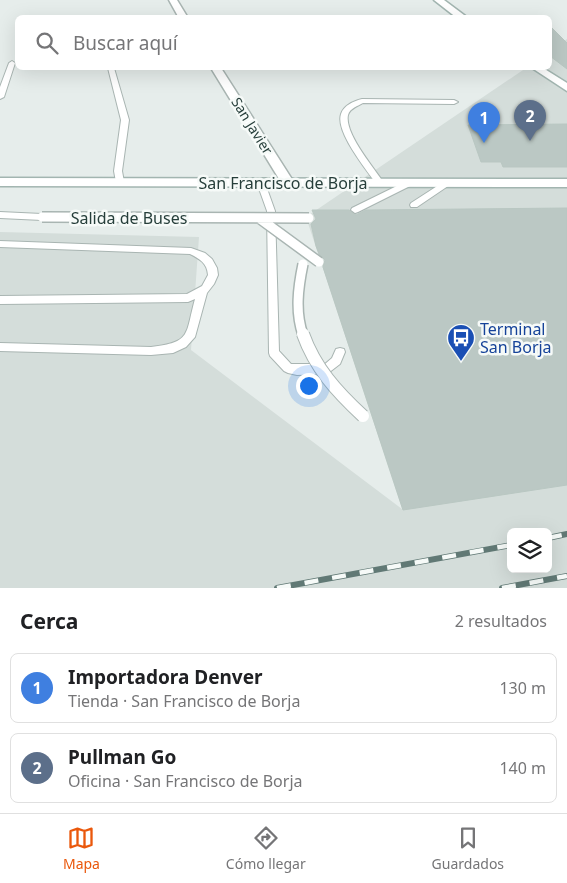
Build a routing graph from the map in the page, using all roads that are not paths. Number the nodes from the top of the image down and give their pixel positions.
1 (173, 0) edge
2 (438, 0) edge
3 (182, 15) edge
4 (460, 15) edge
5 (12, 63) dead end
6 (112, 70) edge
7 (217, 70) edge
8 (540, 70) edge
9 (567, 88) edge
10 (0, 97) edge
11 (454, 102) dead end
12 (0, 182) edge
13 (120, 182) junction
14 (261, 183) junction
15 (567, 183) edge
16 (289, 184) junction
17 (380, 184) junction
18 (407, 184) junction
19 (445, 184) junction
20 (414, 205) dead end
21 (355, 210) dead end
22 (0, 215) edge
23 (259, 218) junction
24 (309, 218) dead end
25 (0, 244) edge
26 (319, 262) dead end
27 (303, 264) dead end
28 (202, 293) junction
29 (0, 300) edge
30 (0, 347) edge
31 (340, 352) dead end
32 (363, 416) dead end

1 - 3 street
2 - 4 street
5 - 10 lane
6 - 13 lane
7 - 16 street, San Javier
8 - 9 street
11 - 17 lane
12 - 13 street, San Francisco de Borja
13 - 14 street, San Francisco de Borja
14 - 16 street, San Francisco de Borja
14 - 31 lane
15 - 19 street, San Francisco de Borja
16 - 17 street, San Francisco de Borja
17 - 18 street, San Francisco de Borja
18 - 19 street, San Francisco de Borja
18 - 21 lane
19 - 20 lane
22 - 23 lane, Salida de Buses, bridge
23 - 24 lane, Salida de Buses, bridge
23 - 26 lane, bridge
25 - 28 lane
27 - 32 lane, bridge
28 - 29 lane
28 - 30 lane

